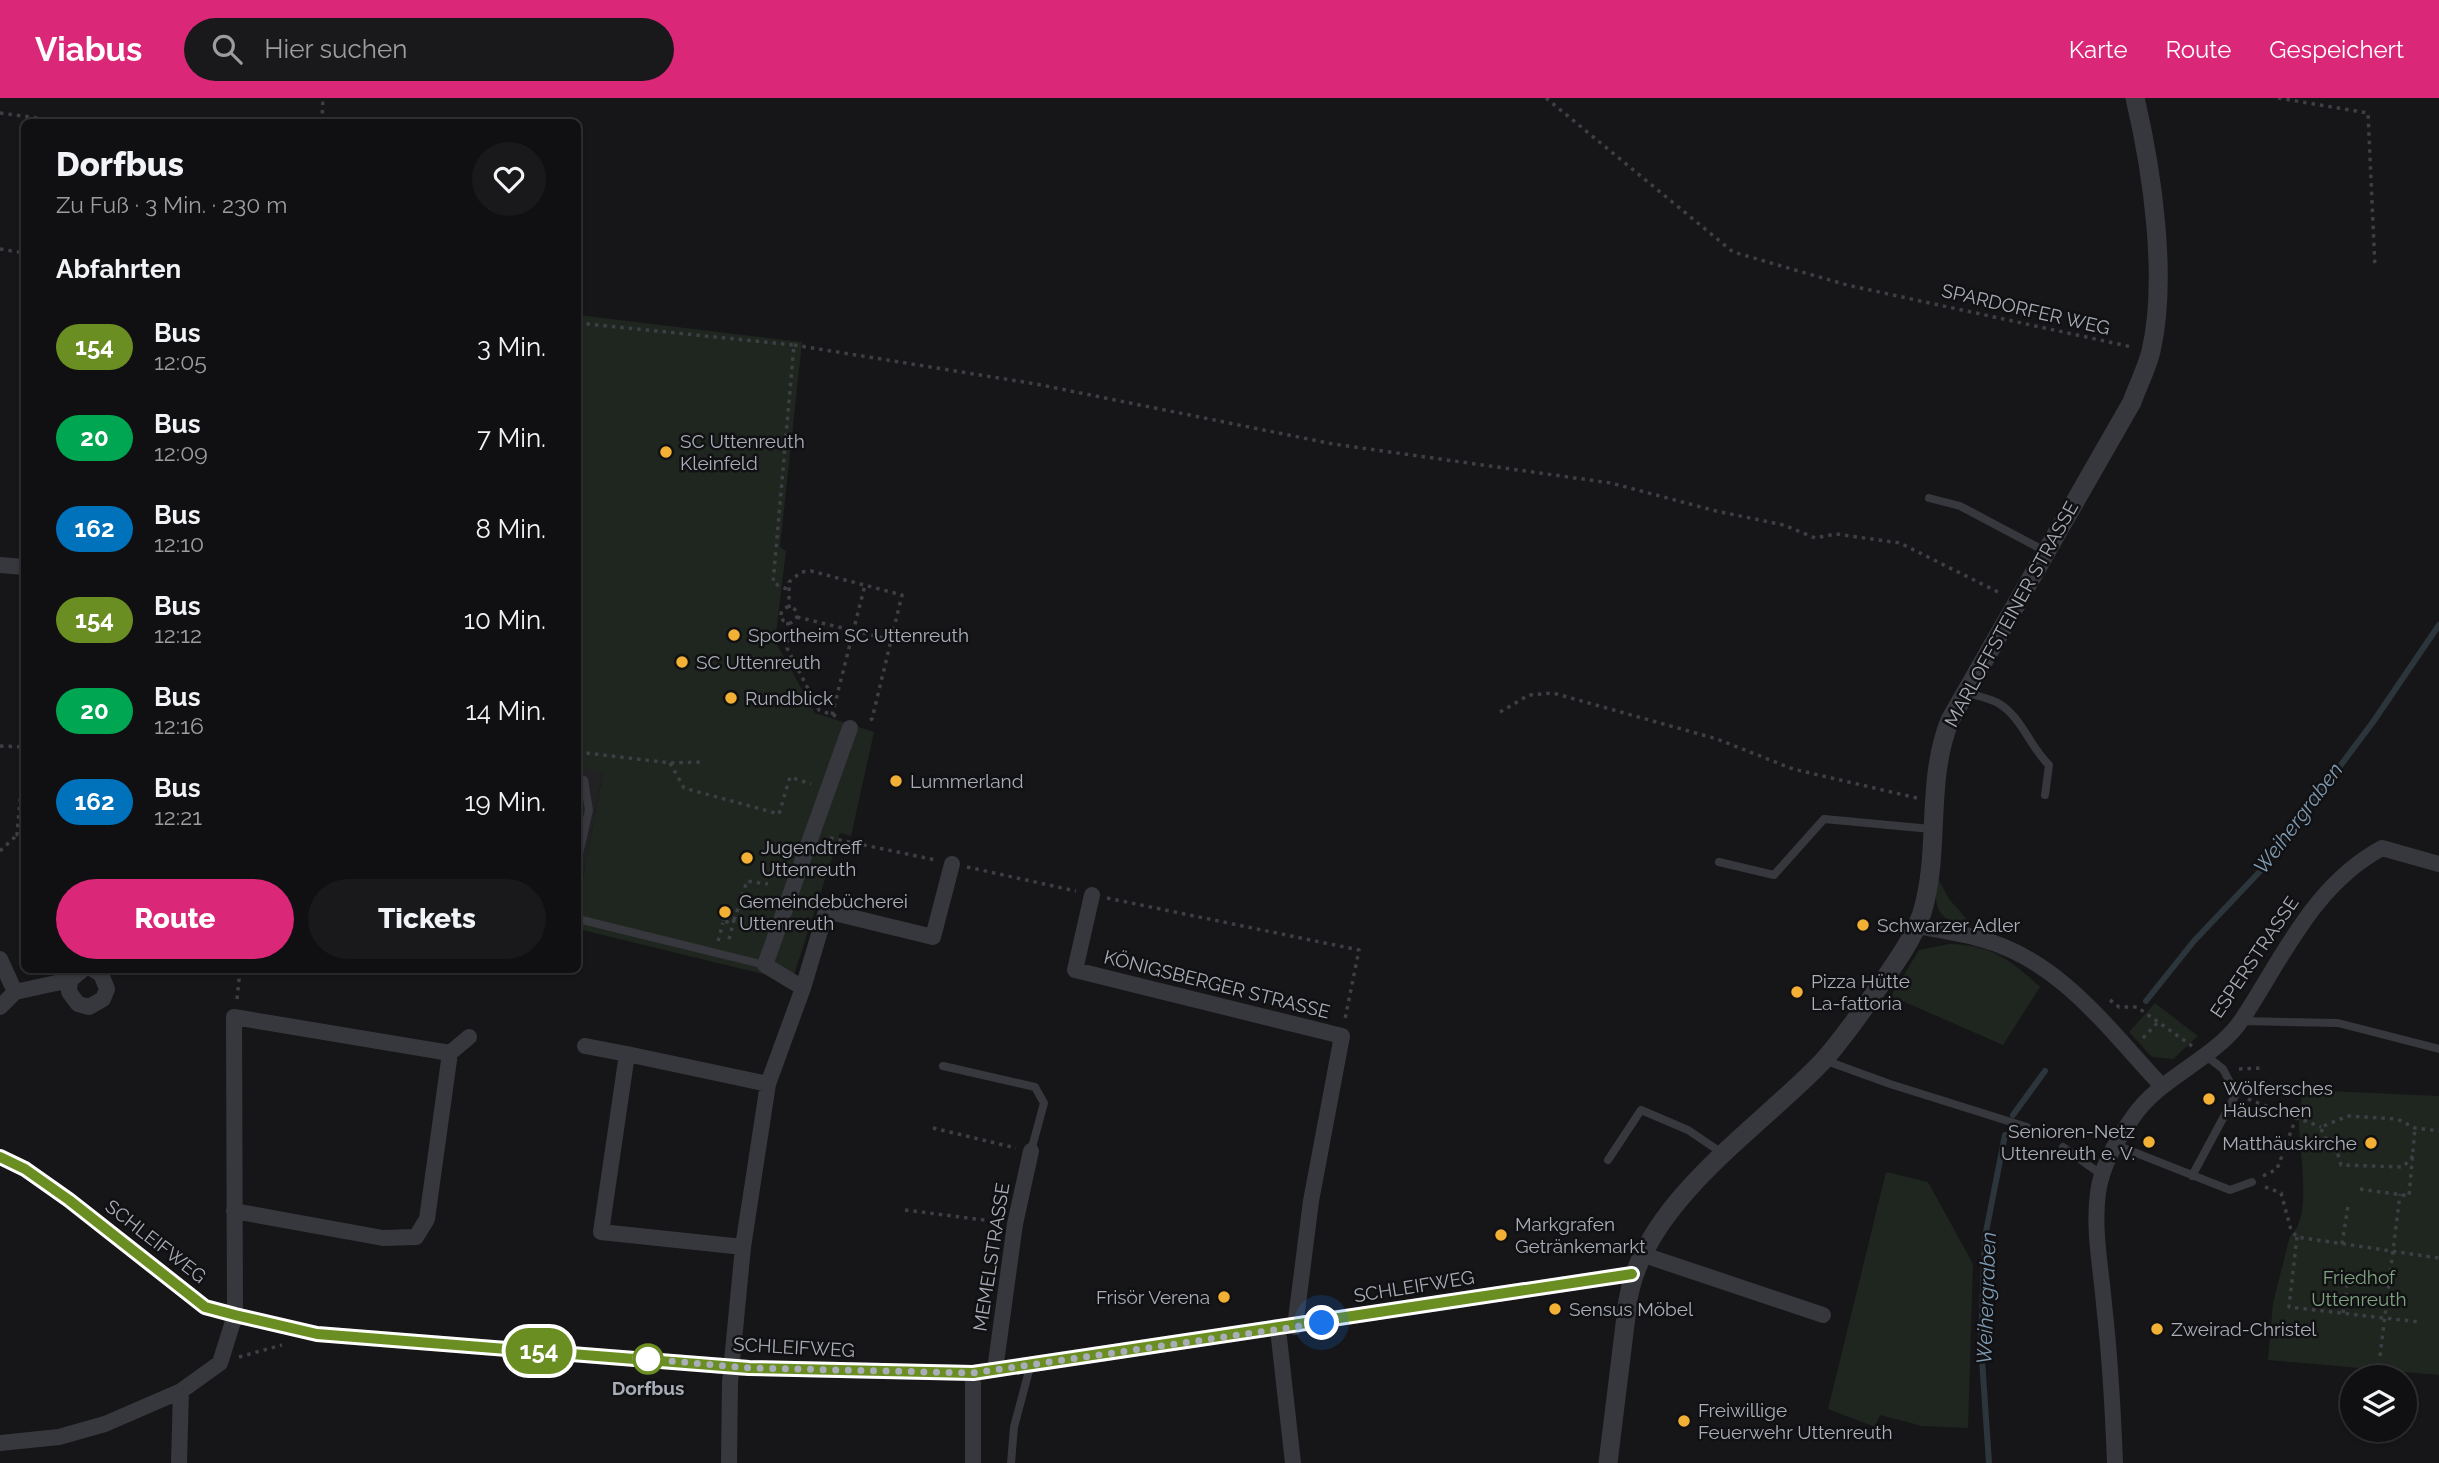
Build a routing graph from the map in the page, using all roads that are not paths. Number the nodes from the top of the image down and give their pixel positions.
1 (2136, 98) edge
2 (1929, 498) dead end
3 (2045, 551) junction
4 (0, 565) edge
5 (21, 567) edge
6 (1966, 692) junction
7 (852, 723) road end
8 (581, 779) edge
9 (2045, 795) dead end
10 (1931, 829) junction
11 (581, 845) edge
12 (1719, 862) dead end
13 (952, 864) dead end
14 (2439, 864) edge
15 (1092, 895) dead end
16 (581, 920) edge
17 (1917, 926) junction
18 (0, 959) edge
19 (765, 965) junction
20 (99, 973) edge
21 (76, 975) edge
22 (803, 988) junction
23 (15, 992) junction
24 (0, 1007) edge
25 (2241, 1021) junction
26 (468, 1037) dead end
27 (584, 1046) dead end
28 (2439, 1049) edge
29 (450, 1053) junction
30 (627, 1054) junction
31 (2205, 1055) junction
32 (1824, 1060) junction
33 (943, 1066) dead end
34 (768, 1084) junction
35 (2161, 1086) junction
36 (2027, 1127) road end
37 (2116, 1145) junction
38 (2063, 1147) road end
39 (1031, 1151) joint
40 (1725, 1154) junction
41 (0, 1157) edge
42 (1608, 1160) dead end
43 (2102, 1175) junction
44 (2193, 1176) junction
45 (2252, 1182) road end
46 (234, 1211) junction
47 (743, 1247) junction
48 (1641, 1254) junction
49 (1632, 1274) junction
50 (235, 1315) junction
51 (1823, 1315) dead end
52 (1295, 1327) junction
53 (1278, 1329) junction
54 (732, 1366) junction
55 (1030, 1367) junction
56 (995, 1370) junction
57 (973, 1373) junction
58 (181, 1391) junction
59 (0, 1443) edge
60 (179, 1463) edge
61 (729, 1463) edge
62 (973, 1463) edge
63 (1011, 1463) edge
64 (1293, 1463) edge
65 (1608, 1463) edge
66 (2115, 1463) edge

1 - 3 street, MARLOFFSTEINER STRASSE
2 - 3 lane
3 - 6 street, MARLOFFSTEINER STRASSE
4 - 5 street
6 - 9 lane
6 - 10 street, MARLOFFSTEINER STRASSE
7 - 19 street
8 - 11 lane
10 - 12 lane
10 - 17 street, MARLOFFSTEINER STRASSE
13 - 22 street
14 - 25 street, ESPERSTRASSE
15 - 52 street, KÖNIGSBERGER STRASSE
16 - 19 lane
17 - 32 street, MARLOFFSTEINER STRASSE
17 - 35 street
18 - 23 street
19 - 22 street
20 - 21 street
21 - 23 street
22 - 34 street
23 - 24 street
25 - 28 lane
25 - 31 street, ESPERSTRASSE
26 - 29 street
27 - 30 street
29 - 46 street
29 - 46 street
30 - 34 street
30 - 47 street
31 - 35 street, ESPERSTRASSE
31 - 44 lane
32 - 36 lane
32 - 40 street, MARLOFFSTEINER STRASSE
33 - 39 lane
34 - 47 street
35 - 37 street, ESPERSTRASSE
37 - 43 street, ESPERSTRASSE
37 - 44 lane
38 - 43 lane
39 - 56 street, MEMELSTRASSE
40 - 42 lane
40 - 48 street, MARLOFFSTEINER STRASSE
41 - 50 street, SCHLEIFWEG
43 - 66 street, ESPERSTRASSE
44 - 45 lane
46 - 50 street
47 - 54 street
48 - 49 street, MARLOFFSTEINER STRASSE
48 - 51 street
49 - 52 street, SCHLEIFWEG
49 - 65 street, MARLOFFSTEINER STRASSE
50 - 54 street, SCHLEIFWEG
50 - 58 street
52 - 53 street, SCHLEIFWEG
53 - 55 street, SCHLEIFWEG
53 - 64 street
54 - 57 street, SCHLEIFWEG
54 - 61 street
55 - 56 street, SCHLEIFWEG
55 - 63 lane
56 - 57 street, SCHLEIFWEG
57 - 62 street
58 - 59 street
58 - 60 street

